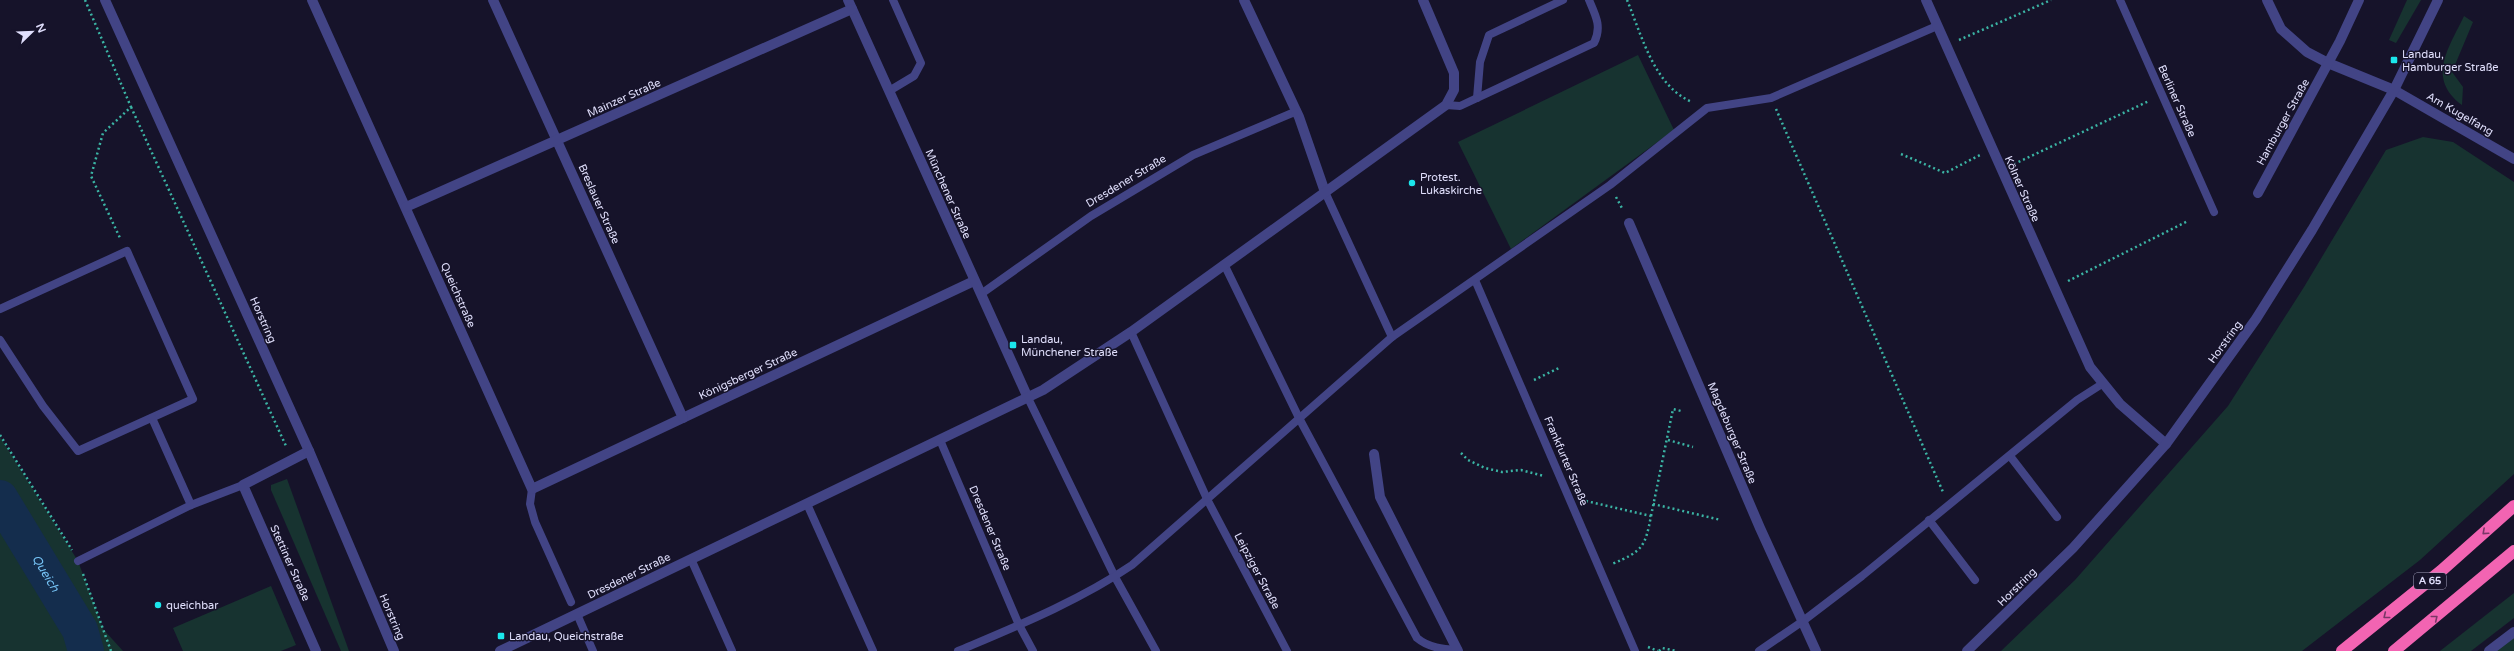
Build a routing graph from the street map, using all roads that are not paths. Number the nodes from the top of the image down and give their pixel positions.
1 (105, 0) edge
2 (312, 0) edge
3 (493, 0) edge
4 (893, 0) edge
5 (1244, 0) edge
6 (1423, 0) edge
7 (1563, 0) edge
8 (1589, 0) edge
9 (1926, 0) edge
10 (2120, 0) edge
11 (2267, 0) edge
12 (2359, 0) edge
13 (2438, 0) edge
14 (850, 5) edge
15 (1937, 26) junction
16 (2328, 63) junction
17 (2394, 90) junction
18 (889, 91) junction
19 (1477, 98) junction
20 (1446, 105) junction
21 (1297, 111) junction
22 (557, 140) junction
23 (2514, 159) edge
24 (1325, 192) junction
25 (2258, 193) dead end
26 (406, 207) junction
27 (2214, 212) dead end
28 (1629, 223) road end
29 (1224, 264) junction
30 (1475, 280) junction
31 (974, 281) junction
32 (981, 294) junction
33 (0, 309) edge
34 (1131, 332) junction
35 (1392, 337) junction
36 (0, 340) edge
37 (2102, 384) junction
38 (1028, 398) junction
39 (152, 418) junction
40 (683, 418) junction
41 (1299, 418) junction
42 (940, 440) junction
43 (2166, 444) junction
44 (309, 451) junction
45 (1374, 454) dead end
46 (2010, 456) junction
47 (243, 485) junction
48 (532, 489) junction
49 (1208, 501) junction
50 (807, 504) junction
51 (191, 505) junction
52 (2514, 506) edge
53 (2057, 517) dead end
54 (1929, 520) junction
55 (2514, 551) edge
56 (691, 559) junction
57 (78, 561) road end
58 (1115, 577) junction
59 (1975, 580) dead end
60 (571, 602) dead end
61 (577, 614) junction
62 (1803, 622) junction
63 (1019, 624) junction
64 (2514, 632) edge
65 (1458, 650) edge
66 (316, 651) edge
67 (394, 651) edge
68 (500, 651) edge
69 (593, 651) edge
70 (732, 651) edge
71 (873, 651) edge
72 (958, 651) edge
73 (1033, 651) edge
74 (1156, 651) edge
75 (1286, 651) edge
76 (1635, 651) edge
77 (1759, 651) edge
78 (1816, 651) edge
79 (1967, 651) edge
80 (2342, 651) edge
81 (2394, 651) edge
82 (2489, 651) edge

1 - 44 street, Horstring
2 - 26 street, Queichstraße
3 - 22 street, Breslauer Straße
4 - 18 lane
5 - 21 street
6 - 20 street
7 - 19 lane
8 - 19 lane
9 - 15 street, Kölner Straße
10 - 27 lane, Berliner Straße
11 - 16 street
12 - 16 street, Hamburger Straße
13 - 17 street, Horstring
14 - 18 street, Münchener Straße
14 - 22 street, Mainzer Straße
15 - 30 lane
15 - 37 street, Kölner Straße
16 - 17 street
16 - 25 street, Hamburger Straße
17 - 23 street, Am Kugelfang
17 - 43 street, Horstring
18 - 31 street, Münchener Straße
19 - 20 lane
20 - 24 street, Dresdener Straße
21 - 24 street
21 - 32 lane, Dresdener Straße
22 - 26 street, Mainzer Straße
22 - 40 street, Breslauer Straße
24 - 29 street, Dresdener Straße
24 - 35 lane
26 - 48 street, Queichstraße
28 - 62 street, Magdeburger Straße
29 - 34 street, Dresdener Straße
29 - 41 lane
30 - 35 lane
30 - 76 lane, Frankfurter Straße
31 - 32 street, Münchener Straße
31 - 40 street, Königsberger Straße
32 - 38 street, Münchener Straße
33 - 39 lane
34 - 38 street, Dresdener Straße
34 - 49 lane
35 - 41 lane
36 - 39 lane
37 - 43 street, Kölner Straße
37 - 46 lane
38 - 42 street, Dresdener Straße
38 - 58 lane
39 - 51 lane
40 - 48 street, Königsberger Straße
41 - 49 lane
41 - 65 lane
42 - 50 street, Dresdener Straße
42 - 63 lane, Dresdener Straße
43 - 79 street, Horstring
44 - 47 street
44 - 67 street, Horstring
45 - 65 street
46 - 53 lane
46 - 54 lane
47 - 51 lane
47 - 66 street, Stettiner Straße
48 - 60 lane, Queichstraße
49 - 58 lane
49 - 75 lane, Leipziger Straße
50 - 56 street, Dresdener Straße
50 - 71 lane
51 - 57 lane
52 -> 80 highway, A 65
54 - 59 lane
54 - 62 lane
81 -> 55 highway, A 65
56 - 61 street, Dresdener Straße
56 - 70 lane
58 - 63 lane
58 - 74 lane
61 - 68 street, Dresdener Straße
61 - 69 lane
62 - 77 lane
62 - 78 street, Magdeburger Straße
63 - 72 lane
63 - 73 lane
64 - 82 street

